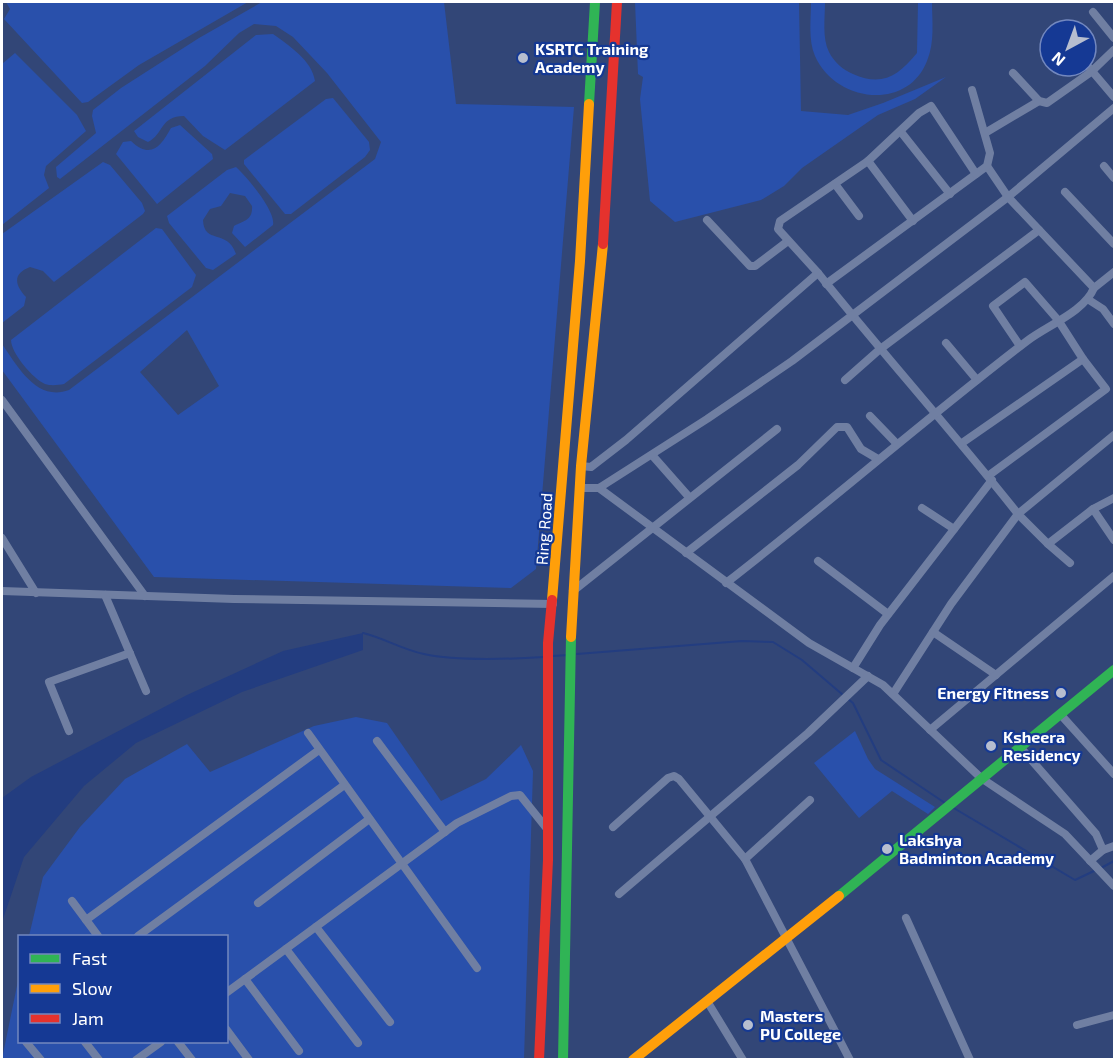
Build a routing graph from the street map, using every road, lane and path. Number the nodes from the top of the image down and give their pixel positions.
1 (595, 2) edge
2 (616, 2) edge
3 (1094, 12) dead end
4 (1114, 38) edge
5 (1114, 50) edge
6 (1098, 66) edge
7 (1013, 73) dead end
8 (1083, 78) edge
9 (1097, 78) edge
10 (972, 90) dead end
11 (1114, 98) edge
12 (1039, 102) junction
13 (1114, 108) edge
14 (901, 132) junction
15 (985, 133) junction
16 (868, 161) junction
17 (987, 166) junction
18 (1104, 166) dead end
19 (976, 174) junction
20 (1114, 178) edge
21 (835, 184) junction
22 (1065, 192) dead end
23 (950, 194) junction
24 (1008, 197) junction
25 (859, 216) dead end
26 (706, 220) dead end
27 (913, 221) junction
28 (1039, 230) junction
29 (788, 241) junction
30 (1114, 244) edge
31 (1114, 272) edge
32 (818, 273) junction
33 (826, 284) junction
34 (1094, 288) junction
35 (1089, 300) junction
36 (852, 314) junction
37 (1058, 320) junction
38 (1114, 324) edge
39 (946, 343) dead end
40 (1020, 346) junction
41 (879, 350) junction
42 (1083, 359) junction
43 (845, 380) dead end
44 (977, 380) junction
45 (2, 400) edge
46 (934, 412) junction
47 (870, 416) dead end
48 (777, 429) dead end
49 (1114, 435) edge
50 (896, 443) junction
51 (962, 443) junction
52 (652, 455) junction
53 (878, 459) junction
54 (581, 466) junction
55 (990, 478) junction
56 (579, 488) junction
57 (599, 488) junction
58 (689, 496) junction
59 (1114, 498) edge
60 (922, 508) dead end
61 (1093, 508) junction
62 (1018, 514) junction
63 (651, 527) junction
64 (954, 529) junction
65 (2, 538) edge
66 (1114, 540) edge
67 (1048, 544) junction
68 (686, 553) junction
69 (818, 561) dead end
70 (1070, 563) dead end
71 (1114, 576) edge
72 (726, 583) junction
73 (2, 591) edge
74 (573, 591) junction
75 (36, 592) junction
76 (105, 595) junction
77 (146, 596) junction
78 (553, 604) junction
79 (572, 604) junction
80 (888, 614) junction
81 (933, 632) junction
82 (130, 653) junction
83 (853, 668) junction
84 (996, 675) junction
85 (868, 676) junction
86 (1112, 676) edge
87 (146, 691) dead end
88 (893, 694) junction
89 (1061, 715) junction
90 (930, 730) junction
91 (69, 731) dead end
92 (308, 733) dead end
93 (377, 741) dead end
94 (1020, 747) junction
95 (319, 750) junction
96 (1114, 774) edge
97 (981, 778) junction
98 (343, 786) junction
99 (810, 800) dead end
100 (711, 815) junction
101 (368, 820) junction
102 (614, 827) dead end
103 (549, 831) junction
104 (445, 832) junction
105 (1114, 846) edge
106 (1103, 850) junction
107 (745, 859) junction
108 (1090, 862) junction
109 (401, 865) junction
110 (1111, 881) edge
111 (619, 894) dead end
112 (72, 901) dead end
113 (258, 903) dead end
114 (906, 918) dead end
115 (86, 920) junction
116 (316, 927) junction
117 (97, 935) edge
118 (139, 935) edge
119 (786, 939) junction
120 (286, 949) junction
121 (477, 968) dead end
122 (245, 979) junction
123 (228, 992) edge
124 (707, 1001) junction
125 (1114, 1015) edge
126 (390, 1022) dead end
127 (1077, 1025) dead end
128 (228, 1032) edge
129 (28, 1043) edge
130 (87, 1043) edge
131 (158, 1043) edge
132 (180, 1043) edge
133 (358, 1043) dead end
134 (299, 1051) dead end
135 (40, 1059) edge
136 (99, 1059) edge
137 (136, 1059) edge
138 (192, 1059) edge
139 (249, 1059) edge
140 (539, 1059) edge
141 (563, 1059) edge
142 (633, 1059) edge
143 (744, 1059) edge
144 (850, 1059) edge
145 (970, 1059) edge

1 - 78 main road, Ring Road
2 - 54 main road, Ring Road
3 - 4 street
5 - 6 street
7 - 12 street
8 - 12 street
9 - 11 street
10 - 15 street
12 - 15 street
13 - 24 street
14 - 16 street
14 - 19 street
14 - 23 street
15 - 17 street
16 - 21 street
16 - 27 street
17 - 19 street
17 - 24 street
18 - 20 street
19 - 23 street
21 - 25 street
21 - 29 street
22 - 30 street
23 - 27 street
24 - 28 street
24 - 36 street
26 - 29 street
27 - 33 street
28 - 34 street
28 - 41 street
29 - 32 street
31 - 34 street
32 - 33 street
32 - 54 street
33 - 36 street
34 - 35 street
35 - 37 street
35 - 38 street
36 - 41 street
36 - 52 street
37 - 40 street
37 - 40 street
37 - 42 street
39 - 44 street
40 - 44 street
41 - 43 street
41 - 46 street
42 - 51 street
42 - 55 street
44 - 46 street
45 - 77 street
46 - 50 street
46 - 51 street
47 - 50 street
48 - 58 street
49 - 62 street
50 - 53 street
51 - 55 street
52 - 57 street
52 - 58 street
53 - 68 street
53 - 72 street
54 - 56 main road, Ring Road
55 - 62 street
55 - 64 street
56 - 57 street
56 - 74 main road, Ring Road
57 - 63 street
58 - 63 street
59 - 61 street
60 - 64 street
61 - 66 street
61 - 67 street
62 - 67 street
62 - 81 street
63 - 68 street
63 - 74 street
64 - 80 street
65 - 75 street
67 - 70 street
68 - 72 street
69 - 80 street
71 - 84 street
72 - 83 street
73 - 75 street
74 - 79 main road, Ring Road
75 - 76 street
76 - 77 street
76 - 82 street
77 - 78 street
78 - 79 main road
78 - 103 main road, Ring Road
79 - 141 main road, Ring Road
80 - 83 street
81 - 84 street
81 - 88 street
82 - 87 street
82 - 91 street
83 - 85 street
84 - 90 street
85 - 88 street
85 - 100 street
86 - 89 main road
88 - 90 street
89 - 94 main road
89 - 96 street
90 - 97 street
92 - 95 street
93 - 104 street
94 - 97 main road
94 - 106 street
95 - 98 street
95 - 115 street
97 - 108 street
97 - 119 main road
98 - 101 street
98 - 118 street
99 - 107 street
100 - 102 street
100 - 107 street
100 - 111 street
101 - 109 street
101 - 113 street
103 - 104 street
103 - 140 main road, Ring Road
104 - 109 street
105 - 106 street
106 - 108 street
107 - 119 street
108 - 110 street
109 - 116 street
109 - 121 street
112 - 115 street
114 - 145 street
115 - 117 street
116 - 120 street
116 - 126 street
119 - 124 main road
119 - 144 street
120 - 122 street
120 - 133 street
122 - 123 street
122 - 134 street
124 - 142 main road
124 - 143 street
125 - 127 street
128 - 139 street
129 - 135 street
130 - 136 street
131 - 137 street
132 - 138 street

